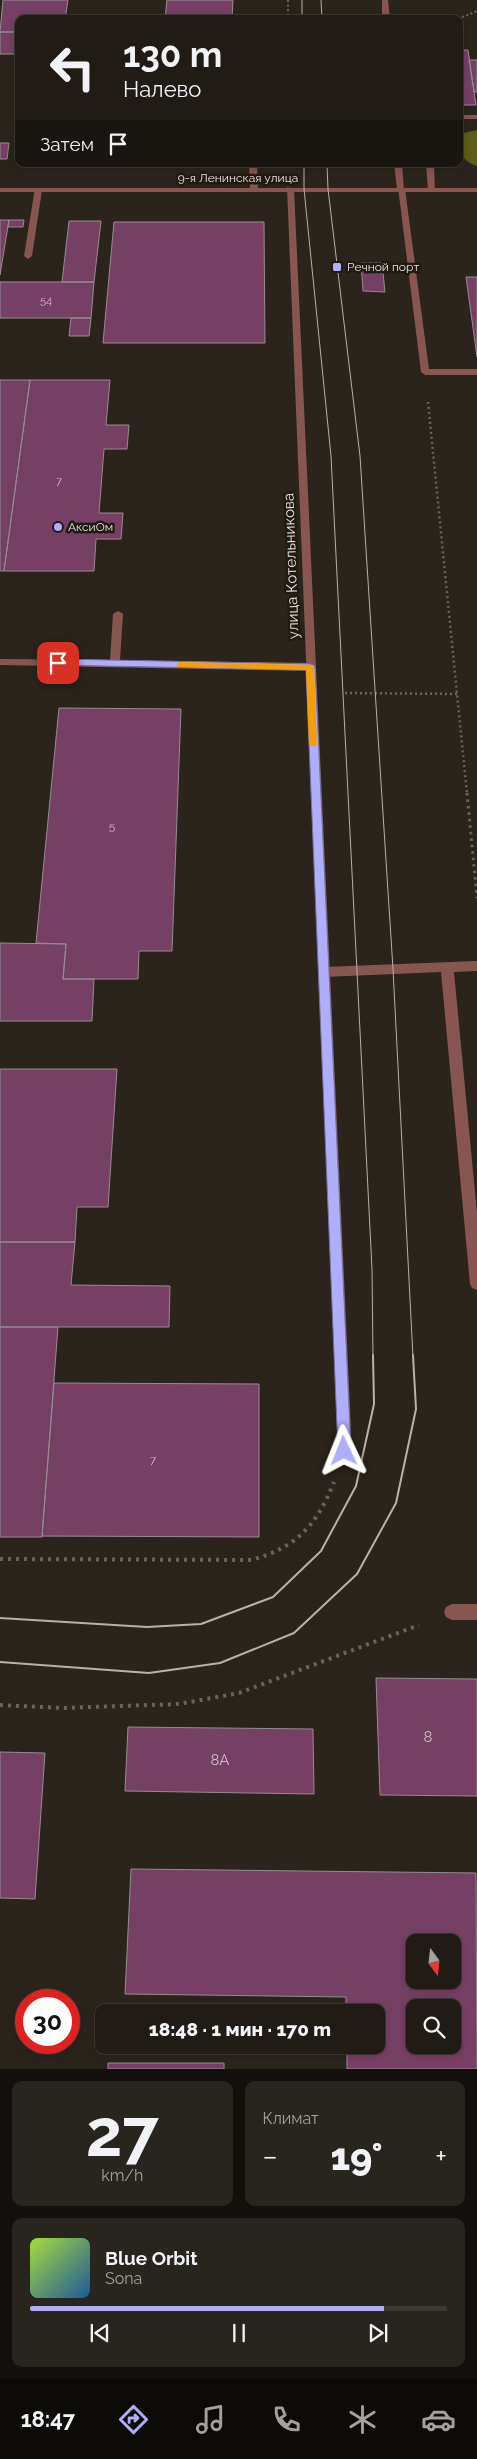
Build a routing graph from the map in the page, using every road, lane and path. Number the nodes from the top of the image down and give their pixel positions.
1 (288, 0) edge
2 (385, 0) edge
3 (477, 11) edge
4 (288, 15) edge
5 (386, 15) edge
6 (463, 17) edge
7 (463, 117) edge
8 (477, 117) edge
9 (254, 167) edge
10 (398, 167) edge
11 (430, 167) edge
12 (254, 189) junction
13 (290, 189) junction
14 (400, 189) junction
15 (0, 190) edge
16 (38, 190) junction
17 (432, 190) junction
18 (477, 190) edge
19 (28, 256) dead end
20 (425, 372) junction
21 (477, 372) edge
22 (118, 614) dead end
23 (0, 662) edge
24 (115, 664) junction
25 (311, 667) junction
26 (312, 693) junction
27 (457, 694) junction
28 (477, 898) edge
29 (477, 966) edge
30 (447, 967) junction
31 (324, 972) junction
32 (477, 1284) edge
33 (344, 1451) joint
34 (0, 1559) edge
35 (452, 1612) joint
36 (477, 1612) edge
37 (0, 1705) edge

1 - 4 path
2 - 5 street
3 - 6 path
7 - 8 street
9 - 12 street
10 - 14 street
11 - 17 street
12 - 13 street, 9-я Ленинская улица
12 - 16 street, 9-я Ленинская улица
13 - 14 street, 9-я Ленинская улица
13 - 25 street, улица Котельникова
14 - 17 street, 9-я Ленинская улица
14 - 20 street
15 - 16 street, 9-я Ленинская улица
16 - 19 street
17 - 18 street, 9-я Ленинская улица
20 - 21 street
20 - 27 path
22 - 24 street
23 - 24 street
24 - 25 street
25 - 26 street, улица Котельникова
26 - 27 path
26 - 31 street, улица Котельникова
27 - 28 path
29 - 30 street
30 - 31 street
30 - 32 street
31 - 33 street, улица Котельникова
33 - 34 path
35 - 36 street
35 - 37 path

